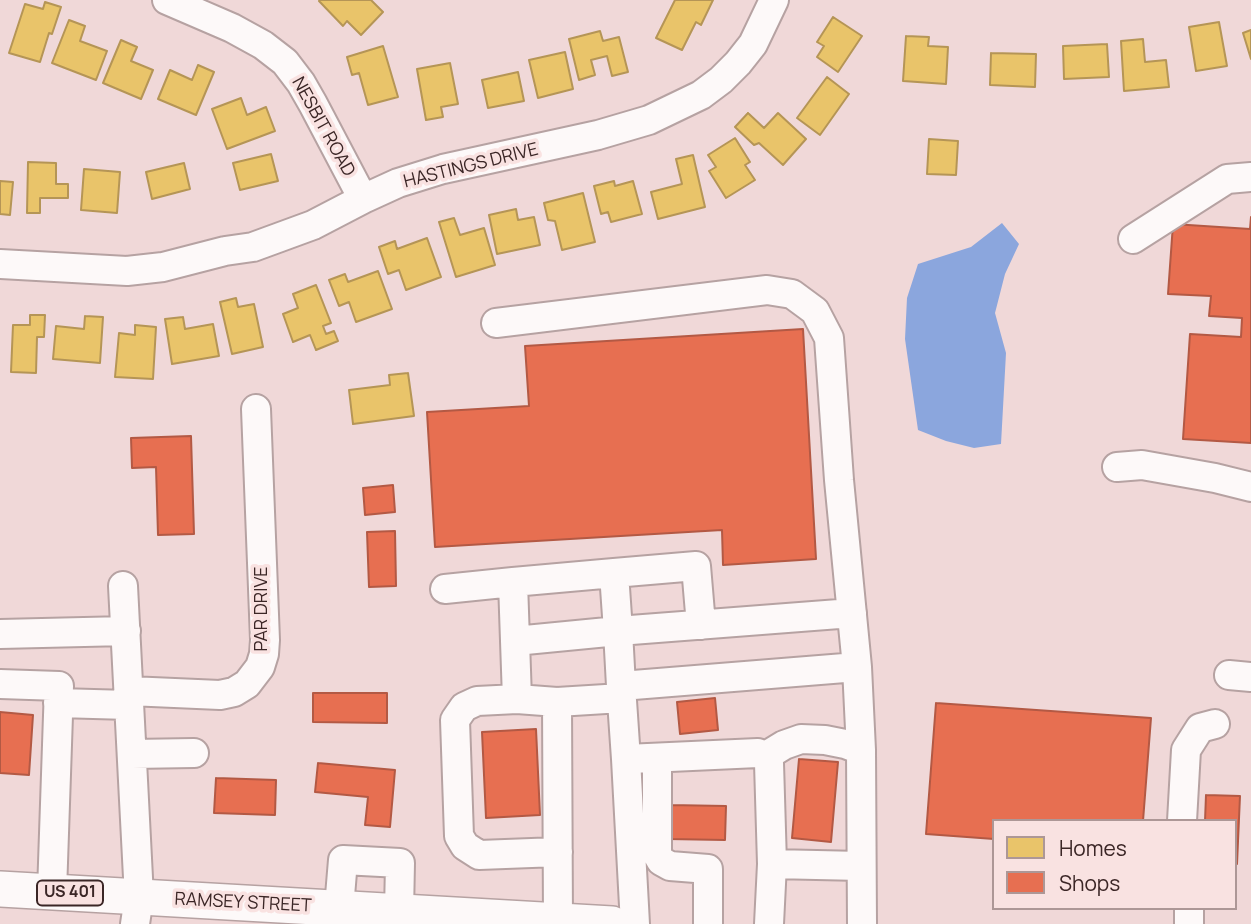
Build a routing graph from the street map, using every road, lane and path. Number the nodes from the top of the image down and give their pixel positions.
1 (167, 0) edge
2 (774, 0) edge
3 (1251, 177) edge
4 (363, 199) junction
5 (1133, 239) dead end
6 (0, 264) edge
7 (496, 323) dead end
8 (256, 409) dead end
9 (1117, 467) dead end
10 (1251, 487) edge
11 (614, 573) junction
12 (513, 582) junction
13 (123, 586) dead end
14 (445, 589) dead end
15 (852, 613) junction
16 (701, 625) junction
17 (125, 631) junction
18 (618, 631) junction
19 (0, 634) edge
20 (515, 641) junction
21 (857, 667) junction
22 (0, 684) edge
23 (622, 692) junction
24 (129, 698) junction
25 (517, 699) junction
26 (557, 702) junction
27 (58, 703) junction
28 (1214, 724) dead end
29 (860, 750) junction
30 (194, 753) dead end
31 (132, 754) junction
32 (766, 756) junction
33 (657, 758) junction
34 (626, 760) junction
35 (1182, 819) edge
36 (558, 852) junction
37 (772, 864) junction
38 (861, 866) junction
39 (0, 889) edge
40 (52, 892) junction
41 (339, 908) junction
42 (137, 910) edge
43 (399, 912) junction
44 (558, 921) junction
45 (612, 924) edge
46 (635, 924) edge
47 (708, 924) edge
48 (769, 924) edge
49 (862, 924) edge

1 - 4 street, NESBIT ROAD
2 - 4 street, HASTINGS DRIVE
3 - 5 street
4 - 6 street, HASTINGS DRIVE
7 - 15 street
8 - 24 street, PAR DRIVE
9 - 10 street
11 - 12 street
11 - 16 street
11 - 18 street
12 - 14 street
12 - 20 street
13 - 17 street
15 - 16 street
15 - 21 street
16 - 18 street
17 - 19 street
17 - 24 street
18 - 20 street
18 - 23 street
20 - 25 street
21 - 23 street
21 - 29 street
22 - 27 street
23 - 26 street
23 - 34 street
24 - 27 street, PAR DRIVE
24 - 31 street
25 - 26 street
25 - 36 street
26 - 36 street
27 - 40 street
28 - 35 street
29 - 32 street
29 - 38 street
30 - 31 street
31 - 42 street
32 - 33 street
32 - 37 street
33 - 34 street
33 - 47 street
34 - 46 street
36 - 44 street
37 - 38 street
37 - 48 street
38 - 49 street
39 - 40 main road, RAMSEY STREET / US 401
40 - 42 main road, RAMSEY STREET / US 401
41 - 42 main road, RAMSEY STREET / US 401
41 - 43 main road, RAMSEY STREET / US 401
41 - 43 street
43 - 44 main road, RAMSEY STREET / US 401
44 - 45 main road, RAMSEY STREET / US 401

